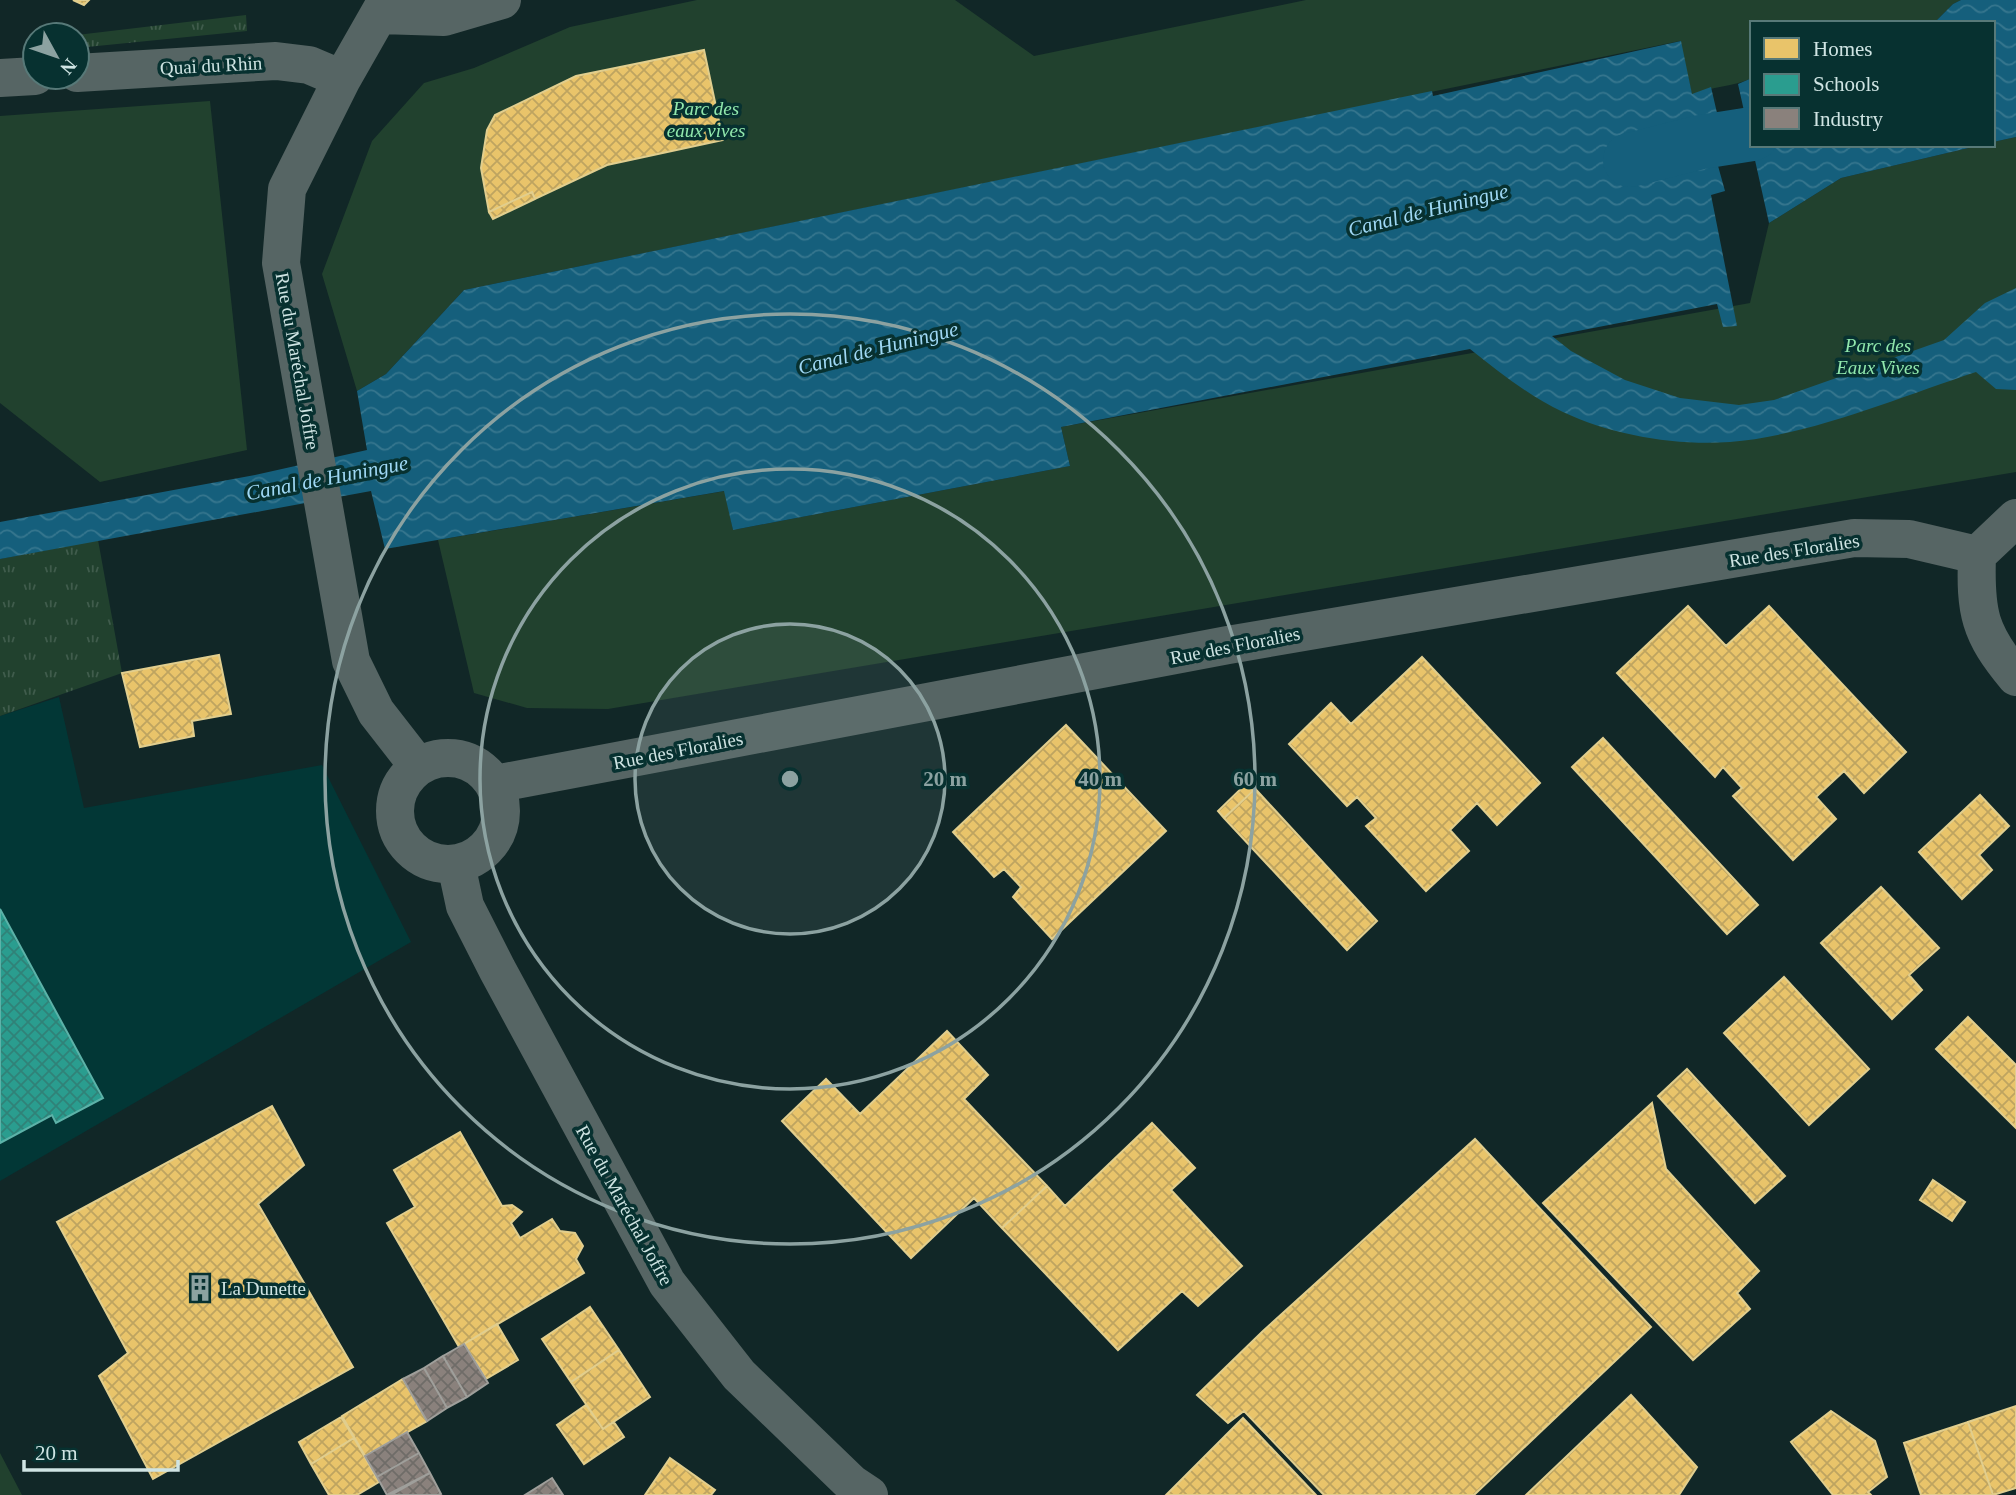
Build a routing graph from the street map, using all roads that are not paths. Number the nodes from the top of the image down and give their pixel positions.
1 (502, 0) edge
2 (383, 7) edge
3 (91, 72) edge
4 (21, 77) edge
5 (0, 78) edge
6 (342, 79) junction
7 (2016, 518) edge
8 (1977, 555) junction
9 (2016, 677) edge
10 (418, 766) junction
11 (495, 784) junction
12 (456, 864) junction
13 (854, 1491) edge

1 - 2 street
2 - 6 street, Rue du Maréchal Joffre
3 - 6 street, Quai du Rhin
4 - 5 street
6 - 10 street, Rue du Maréchal Joffre
7 - 8 street
8 - 9 street
8 - 11 street, Rue des Floralies
10 - 11 street
10 - 12 street
11 - 12 street
12 - 13 street, Rue du Maréchal Joffre

